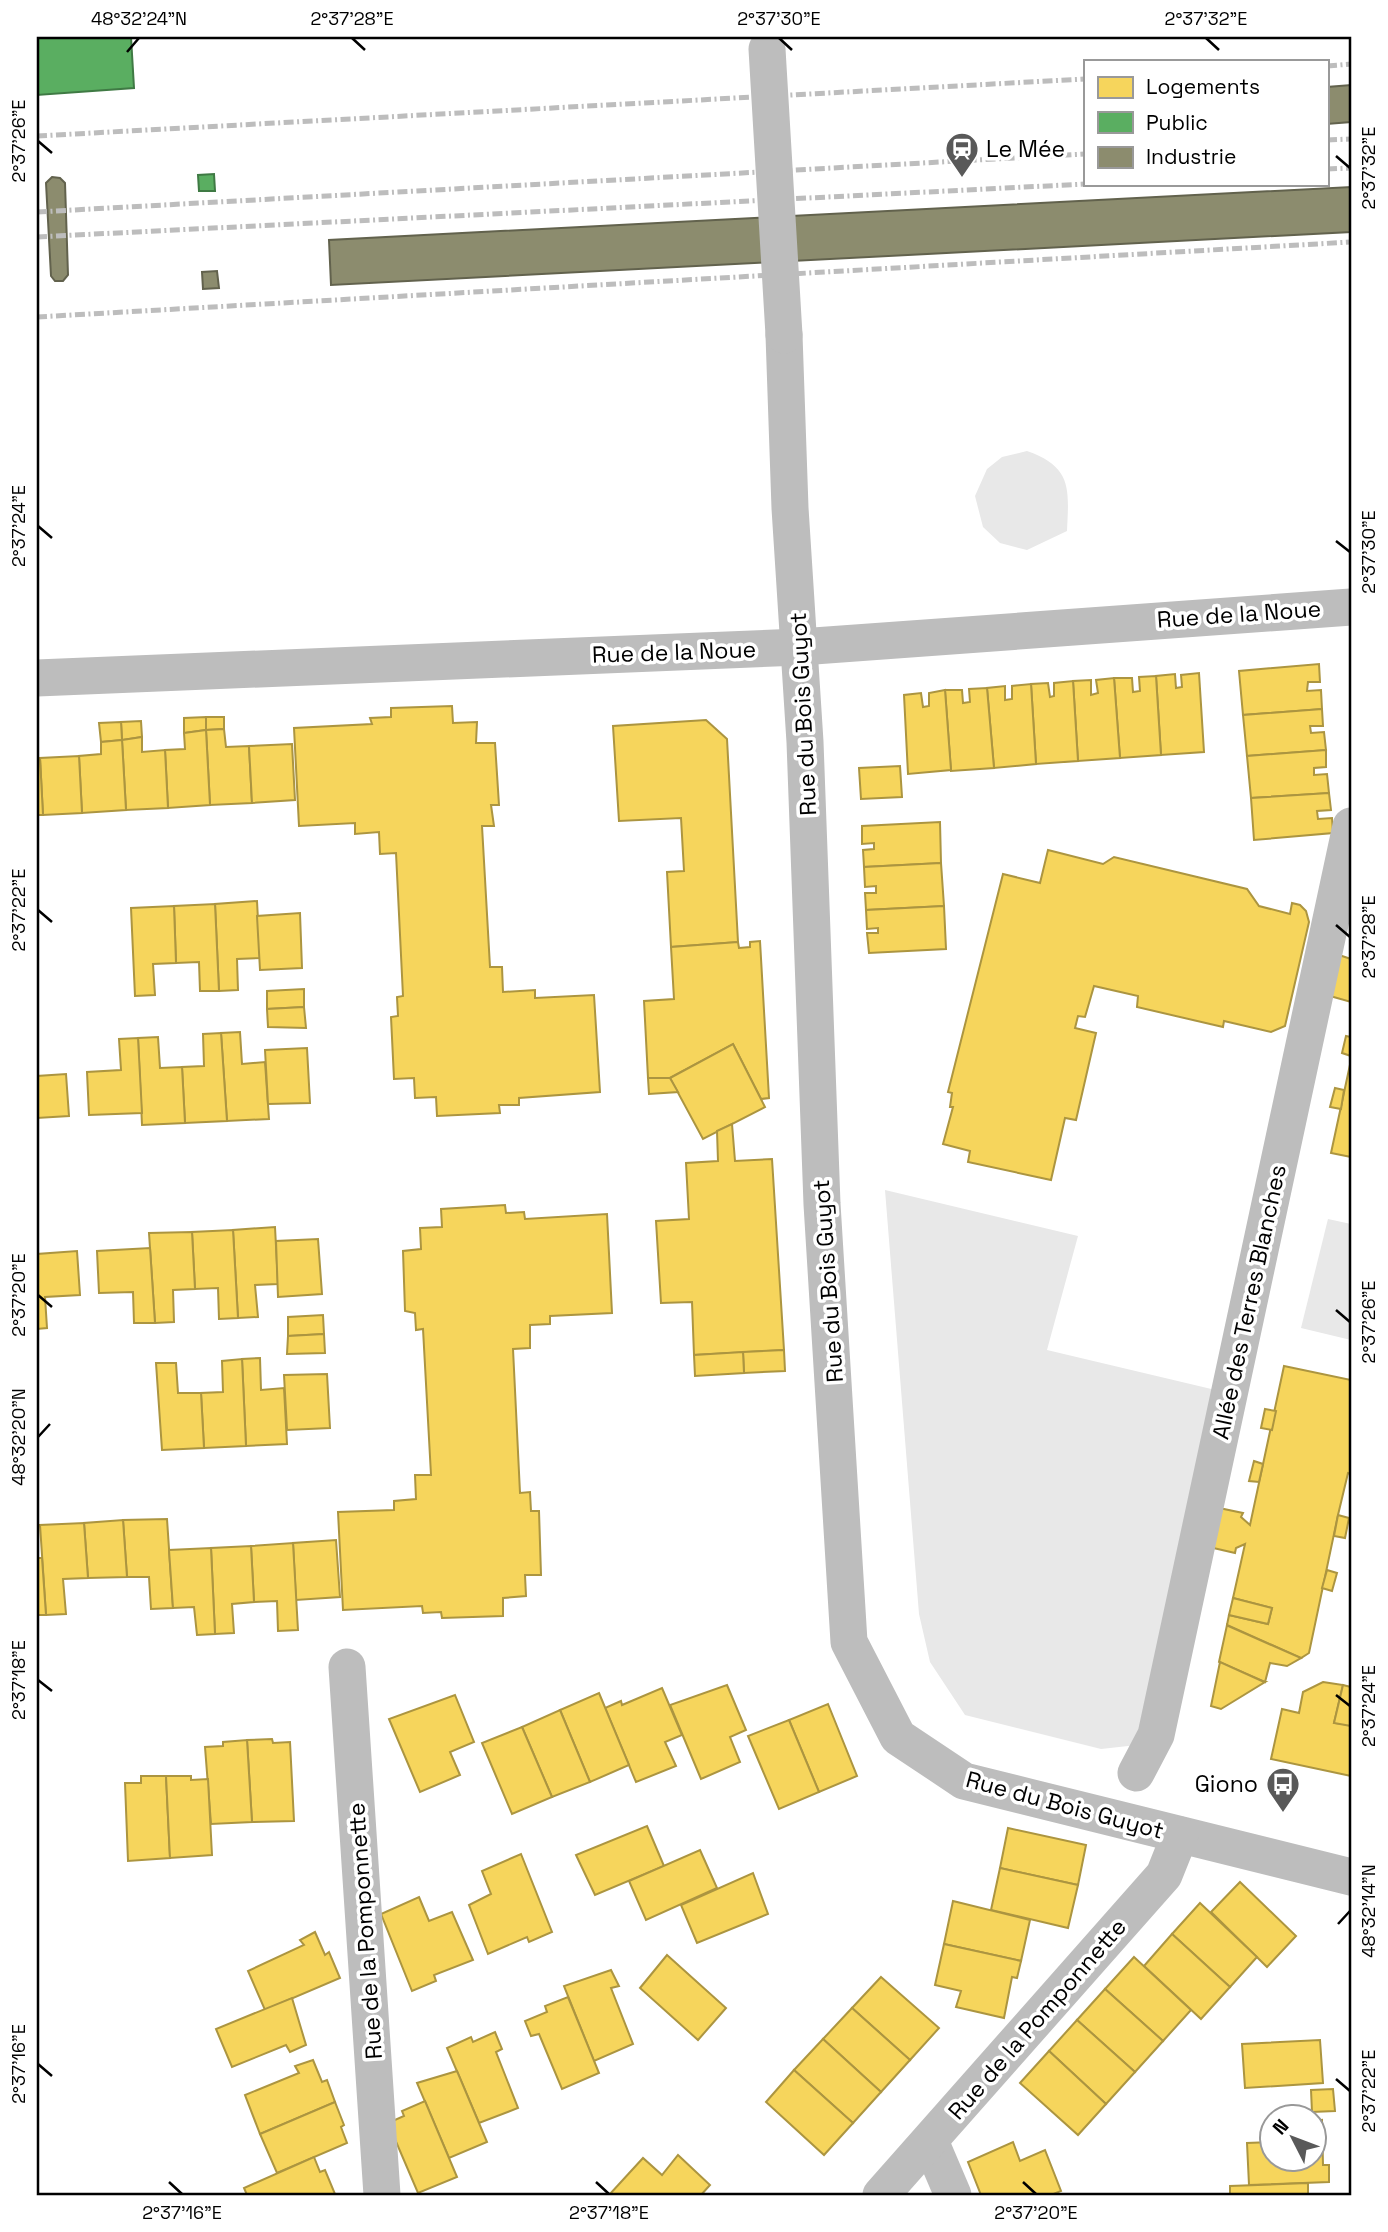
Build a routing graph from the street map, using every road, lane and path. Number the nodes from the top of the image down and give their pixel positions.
1 (766, 43) edge
2 (1351, 607) edge
3 (800, 647) junction
4 (37, 678) edge
5 (1351, 826) edge
6 (347, 1667) dead end
7 (1136, 1773) dead end
8 (1180, 1836) junction
9 (1351, 1877) edge
10 (930, 2141) junction
11 (382, 2195) edge
12 (881, 2195) edge
13 (953, 2195) edge

1 - 3 street, Rue du Bois Guyot, bridge
2 - 3 street, Rue de la Noue
3 - 4 street, Rue de la Noue
3 - 8 street, Rue du Bois Guyot
5 - 7 street, Allée des Terres Blanches
6 - 11 street, Rue de la Pomponnette
8 - 9 street, Rue du Bois Guyot
8 - 10 street, Rue de la Pomponnette
10 - 12 street, Rue de la Pomponnette
10 - 13 street

